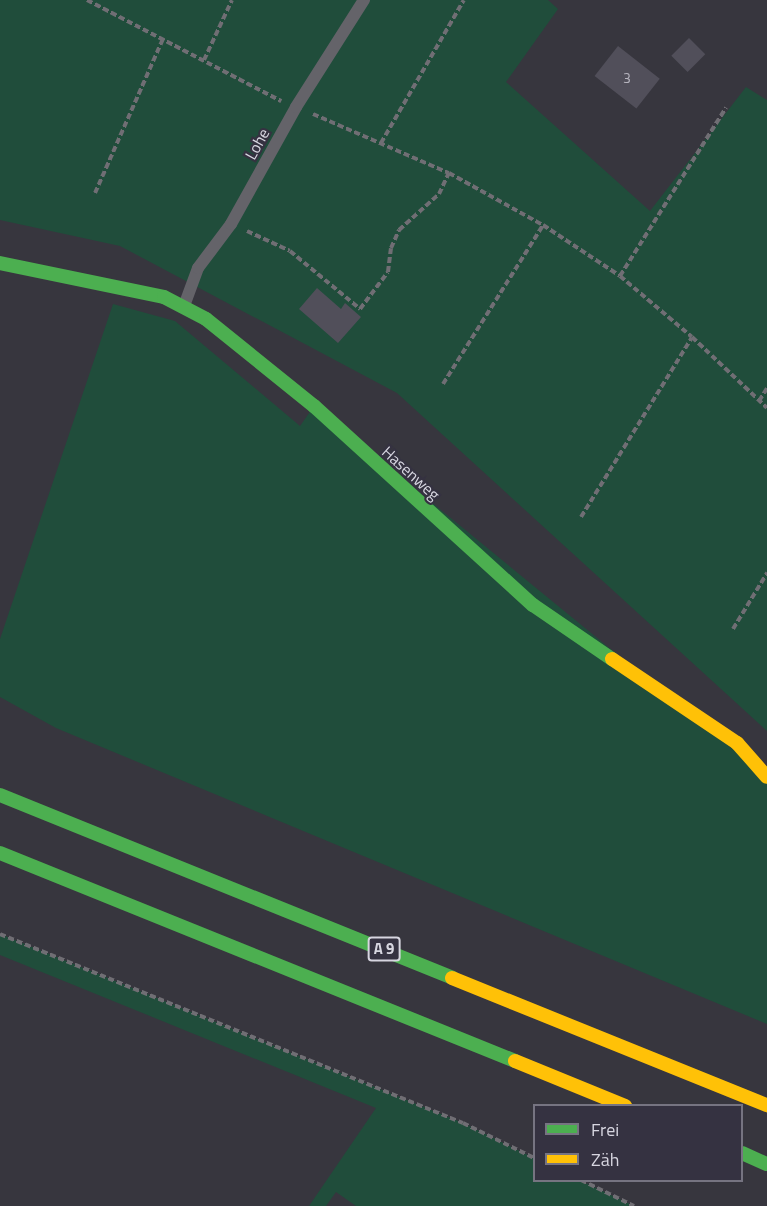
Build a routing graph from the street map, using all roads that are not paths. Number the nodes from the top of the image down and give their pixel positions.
1 (364, 0) edge
2 (0, 263) edge
3 (184, 306) junction
4 (767, 777) edge
5 (0, 795) edge
6 (0, 853) edge
7 (620, 1104) edge
8 (767, 1105) edge
9 (743, 1154) edge
10 (767, 1164) edge

1 - 3 lane, Lohe
2 - 3 main road, Hasenweg
3 - 4 main road, Hasenweg
5 - 8 main road, A 9
6 - 7 main road
9 - 10 main road

